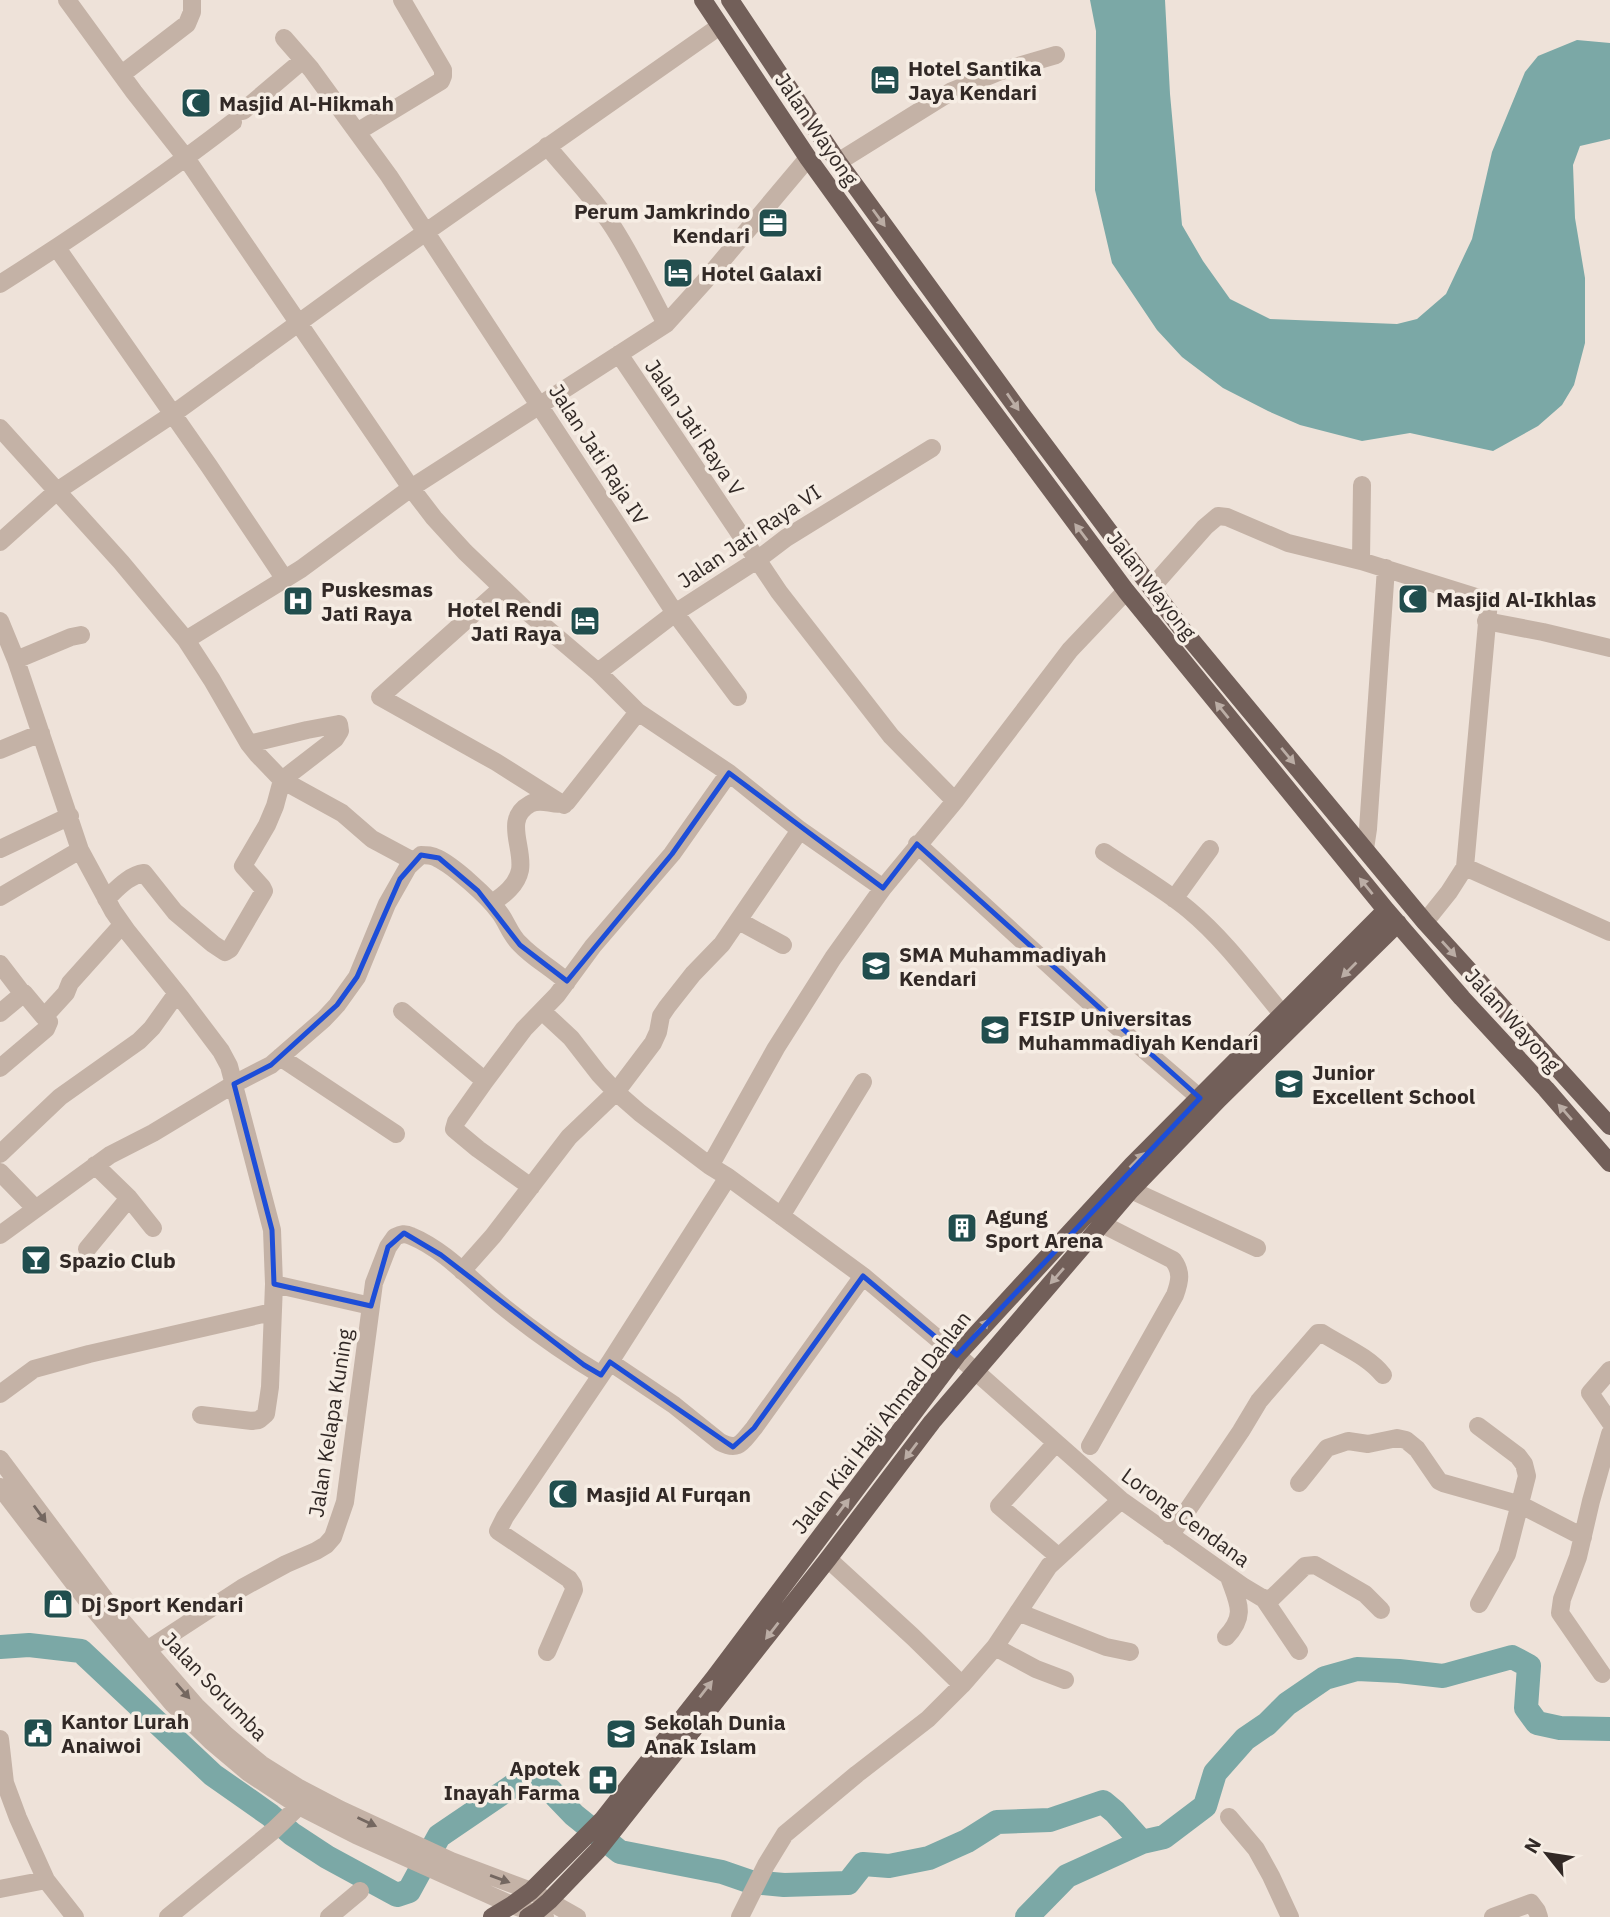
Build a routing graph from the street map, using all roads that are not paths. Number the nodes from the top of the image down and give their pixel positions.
1 (67, 0) edge
2 (192, 0) edge
3 (402, 0) edge
4 (703, 0) edge
5 (730, 0) edge
6 (720, 26) junction
7 (284, 38) dead end
8 (1056, 55) dead end
9 (303, 60) junction
10 (122, 74) junction
11 (356, 132) junction
12 (547, 146) junction
13 (186, 158) junction
14 (808, 158) junction
15 (838, 162) junction
16 (425, 233) junction
17 (57, 248) junction
18 (0, 284) edge
19 (299, 322) junction
20 (666, 324) junction
21 (618, 354) junction
22 (540, 406) junction
23 (173, 414) junction
24 (0, 428) edge
25 (932, 448) dead end
26 (1362, 485) dead end
27 (411, 488) junction
28 (57, 491) junction
29 (0, 542) edge
30 (757, 560) junction
31 (1361, 561) junction
32 (1386, 568) junction
33 (284, 578) junction
34 (1152, 587) junction
35 (502, 588) junction
36 (1126, 591) junction
37 (675, 613) junction
38 (0, 621) edge
39 (1486, 621) junction
40 (81, 635) dead end
41 (186, 640) junction
42 (1610, 648) edge
43 (16, 660) junction
44 (598, 672) junction
45 (738, 697) dead end
46 (638, 712) junction
47 (41, 733) junction
48 (249, 744) junction
49 (0, 750) edge
50 (729, 774) junction
51 (282, 780) junction
52 (955, 801) junction
53 (564, 805) junction
54 (70, 816) junction
55 (800, 830) junction
56 (917, 844) junction
57 (0, 849) edge
58 (1210, 849) dead end
59 (1365, 849) junction
60 (80, 850) junction
61 (1104, 852) dead end
62 (414, 861) junction
63 (1465, 867) junction
64 (883, 888) junction
65 (0, 897) edge
66 (106, 899) junction
67 (1174, 899) junction
68 (492, 903) junction
69 (1388, 920) junction
70 (739, 921) junction
71 (1425, 922) junction
72 (122, 925) junction
73 (1610, 932) edge
74 (783, 945) dead end
75 (0, 964) edge
76 (567, 982) junction
77 (177, 993) junction
78 (23, 994) junction
79 (402, 1011) dead end
80 (543, 1012) junction
81 (0, 1013) edge
82 (1283, 1015) junction
83 (44, 1017) junction
84 (280, 1058) junction
85 (0, 1068) edge
86 (485, 1081) junction
87 (863, 1082) dead end
88 (234, 1084) junction
89 (616, 1092) junction
90 (1200, 1098) junction
91 (1610, 1126) edge
92 (396, 1134) dead end
93 (1591, 1142) junction
94 (0, 1154) edge
95 (1610, 1163) edge
96 (95, 1165) junction
97 (710, 1166) junction
98 (0, 1172) edge
99 (728, 1177) junction
100 (531, 1187) junction
101 (1131, 1191) junction
102 (129, 1198) junction
103 (35, 1208) junction
104 (780, 1216) junction
105 (1102, 1224) junction
106 (153, 1228) dead end
107 (0, 1235) edge
108 (87, 1248) dead end
109 (1257, 1248) dead end
110 (462, 1271) junction
111 (863, 1276) junction
112 (274, 1284) junction
113 (371, 1306) junction
114 (272, 1312) junction
115 (957, 1354) junction
116 (606, 1369) junction
117 (1610, 1370) edge
118 (975, 1371) junction
119 (1383, 1375) dead end
120 (0, 1394) edge
121 (201, 1415) dead end
122 (1610, 1422) edge
123 (1478, 1426) dead end
124 (1610, 1434) edge
125 (1056, 1443) junction
126 (1090, 1446) dead end
127 (0, 1459) edge
128 (1299, 1483) dead end
129 (0, 1487) edge
130 (1121, 1500) junction
131 (1521, 1505) junction
132 (1170, 1536) junction
133 (1583, 1537) junction
134 (1059, 1557) junction
135 (828, 1559) junction
136 (1229, 1577) junction
137 (1264, 1599) junction
138 (1479, 1604) dead end
139 (1381, 1610) dead end
140 (1018, 1612) junction
141 (1226, 1637) dead end
142 (995, 1647) junction
143 (147, 1650) junction
144 (1299, 1651) dead end
145 (547, 1652) dead end
146 (1130, 1652) dead end
147 (1602, 1674) dead end
148 (1065, 1680) dead end
149 (962, 1685) junction
150 (0, 1739) edge
151 (3, 1783) edge
152 (296, 1810) junction
153 (1228, 1817) dead end
154 (608, 1824) junction
155 (592, 1844) junction
156 (425, 1858) junction
157 (46, 1880) junction
158 (0, 1889) edge
159 (360, 1891) dead end
160 (531, 1891) junction
161 (513, 1905) junction
162 (539, 1912) edge
163 (742, 1913) edge
164 (75, 1917) edge
165 (168, 1917) edge
166 (329, 1917) edge
167 (492, 1917) edge
168 (577, 1917) edge
169 (1290, 1917) edge
170 (1493, 1917) edge
171 (1539, 1917) edge

1 - 10 street
2 - 10 street
3 - 11 street
4 - 6 main road, Jalan Wayong
5 - 15 main road, Jalan Wayong
6 - 12 street
6 - 14 main road, Jalan Wayong
7 - 9 street, Jalan Jati Raja IV
8 - 15 street
9 - 11 street, Jalan Jati Raja IV
9 - 13 street
10 - 13 street
11 - 16 street, Jalan Jati Raja IV
12 - 16 street
12 - 20 street
13 - 17 street
13 - 19 street
14 - 20 street
36 -> 14 main road, Jalan Wayong
15 -> 34 main road, Jalan Wayong
16 - 19 street
16 - 22 street, Jalan Jati Raja IV
17 - 18 street
17 - 23 street
19 - 23 street
19 - 27 street
20 - 21 street
21 - 22 street
21 - 30 street, Jalan Jati Raya V
22 - 27 street
22 - 37 street, Jalan Jati Raja IV
23 - 28 street
23 - 33 street
24 - 28 street
25 - 30 street, Jalan Jati Raya VI
26 - 31 street
27 - 33 street
27 - 35 street
28 - 29 street
28 - 41 street
30 - 37 street, Jalan Jati Raya VI
30 - 52 street, Jalan Jati Raya V
31 - 32 street
31 - 34 street
32 - 39 street
32 - 59 street
33 - 41 street
34 -> 59 main road, Jalan Wayong
35 - 44 street
35 - 53 street
36 - 52 street
69 -> 36 main road, Jalan Wayong
37 - 44 street, Jalan Jati Raya VI
37 - 45 street, Jalan Jati Raja IV
38 - 43 street
39 - 42 street
39 - 63 street
40 - 43 street
41 - 48 street
43 - 47 street
44 - 46 street
46 - 50 street
46 - 53 street
47 - 49 street
47 - 54 street
48 - 51 street
48 - 51 street
50 - 55 street
50 - 76 street
51 - 62 street
51 - 66 street
52 - 56 street
53 - 68 street
54 - 57 street
54 - 60 street
55 - 64 street
55 - 70 street
56 - 64 street
56 - 90 street
58 - 67 street
59 - 71 main road, Jalan Wayong
60 - 65 street
60 - 66 street
61 - 67 street
62 - 68 street
62 - 84 street
63 - 71 street
63 - 73 street
64 - 97 street
66 - 72 street
67 - 82 street
68 - 76 street
69 - 82 main road, Jalan Kiai Haji Ahmad Dahlan
93 -> 69 main road, Jalan Wayong
69 -> 101 main road, Jalan Kiai Haji Ahmad Dahlan
70 - 74 street
70 - 89 street
71 -> 91 main road, Jalan Wayong
72 - 77 street
72 - 83 street
75 - 78 street
76 - 80 street
77 - 88 street
77 - 94 street
78 - 81 street
78 - 83 street
79 - 86 street
80 - 86 street
80 - 89 street, Lorong Cendana
82 - 90 main road, Jalan Kiai Haji Ahmad Dahlan
83 - 85 street
84 - 88 street
84 - 92 street
86 - 100 street
87 - 104 street
88 - 96 street
88 - 112 street
89 - 97 street, Lorong Cendana
89 - 100 street
115 -> 90 main road, Jalan Kiai Haji Ahmad Dahlan
91 - 93 main road
93 - 95 main road, Jalan Wayong
96 - 102 street
96 - 103 street
97 - 99 street, Lorong Cendana
98 - 103 street
99 - 104 street, Lorong Cendana
99 - 116 street
100 - 110 street
101 - 105 main road, Jalan Kiai Haji Ahmad Dahlan
101 - 109 street
102 - 106 street
102 - 108 street
103 - 107 street
104 - 111 street, Lorong Cendana
105 -> 118 main road, Jalan Kiai Haji Ahmad Dahlan
105 - 126 street
110 - 113 street, Jalan Kelapa Kuning
110 - 116 street
111 - 115 street, Lorong Cendana
111 - 116 street
112 - 113 street
112 - 114 street
113 - 143 street, Jalan Kelapa Kuning
114 - 120 street
114 - 121 street
115 - 118 street, Lorong Cendana
154 -> 115 main road, Jalan Kiai Haji Ahmad Dahlan
116 - 145 street
117 - 122 street
118 - 125 street, Lorong Cendana
118 -> 135 main road, Jalan Kiai Haji Ahmad Dahlan
119 - 132 street
123 - 131 street
124 - 133 street
125 - 130 street, Lorong Cendana
125 - 134 street
127 -> 143 street, Jalan Sorumba
128 - 131 street
129 - 152 street, Jalan Sorumba
130 - 132 street, Lorong Cendana
130 - 134 street
131 - 133 street
131 - 138 street
132 - 136 street, Lorong Cendana
133 - 147 street
134 - 140 street
135 - 149 street
135 -> 154 main road, Jalan Kiai Haji Ahmad Dahlan
136 - 137 street, Lorong Cendana
136 - 141 street
137 - 139 street
137 - 144 street
140 - 142 street
140 - 146 street
142 - 148 street
142 - 149 street
143 -> 156 street, Jalan Sorumba
149 - 163 street
150 - 151 street
151 - 157 street
152 - 156 street, Jalan Sorumba
152 - 165 street
153 - 169 street
154 - 155 main road, Jalan Kiai Haji Ahmad Dahlan
155 - 160 main road, Jalan Kiai Haji Ahmad Dahlan
155 - 162 main road, Jalan Kiai Haji Ahmad Dahlan
156 -> 160 street, Jalan Sorumba
156 - 161 street, Jalan Sorumba
157 - 158 street
157 - 164 street
159 - 166 street
160 - 161 main road, Jalan Kiai Haji Ahmad Dahlan
160 - 162 street, Jalan Sorumba
161 - 162 street, Jalan Sorumba
161 - 167 main road, Jalan Kiai Haji Ahmad Dahlan
162 - 168 street, Jalan Sorumba
170 - 171 street

